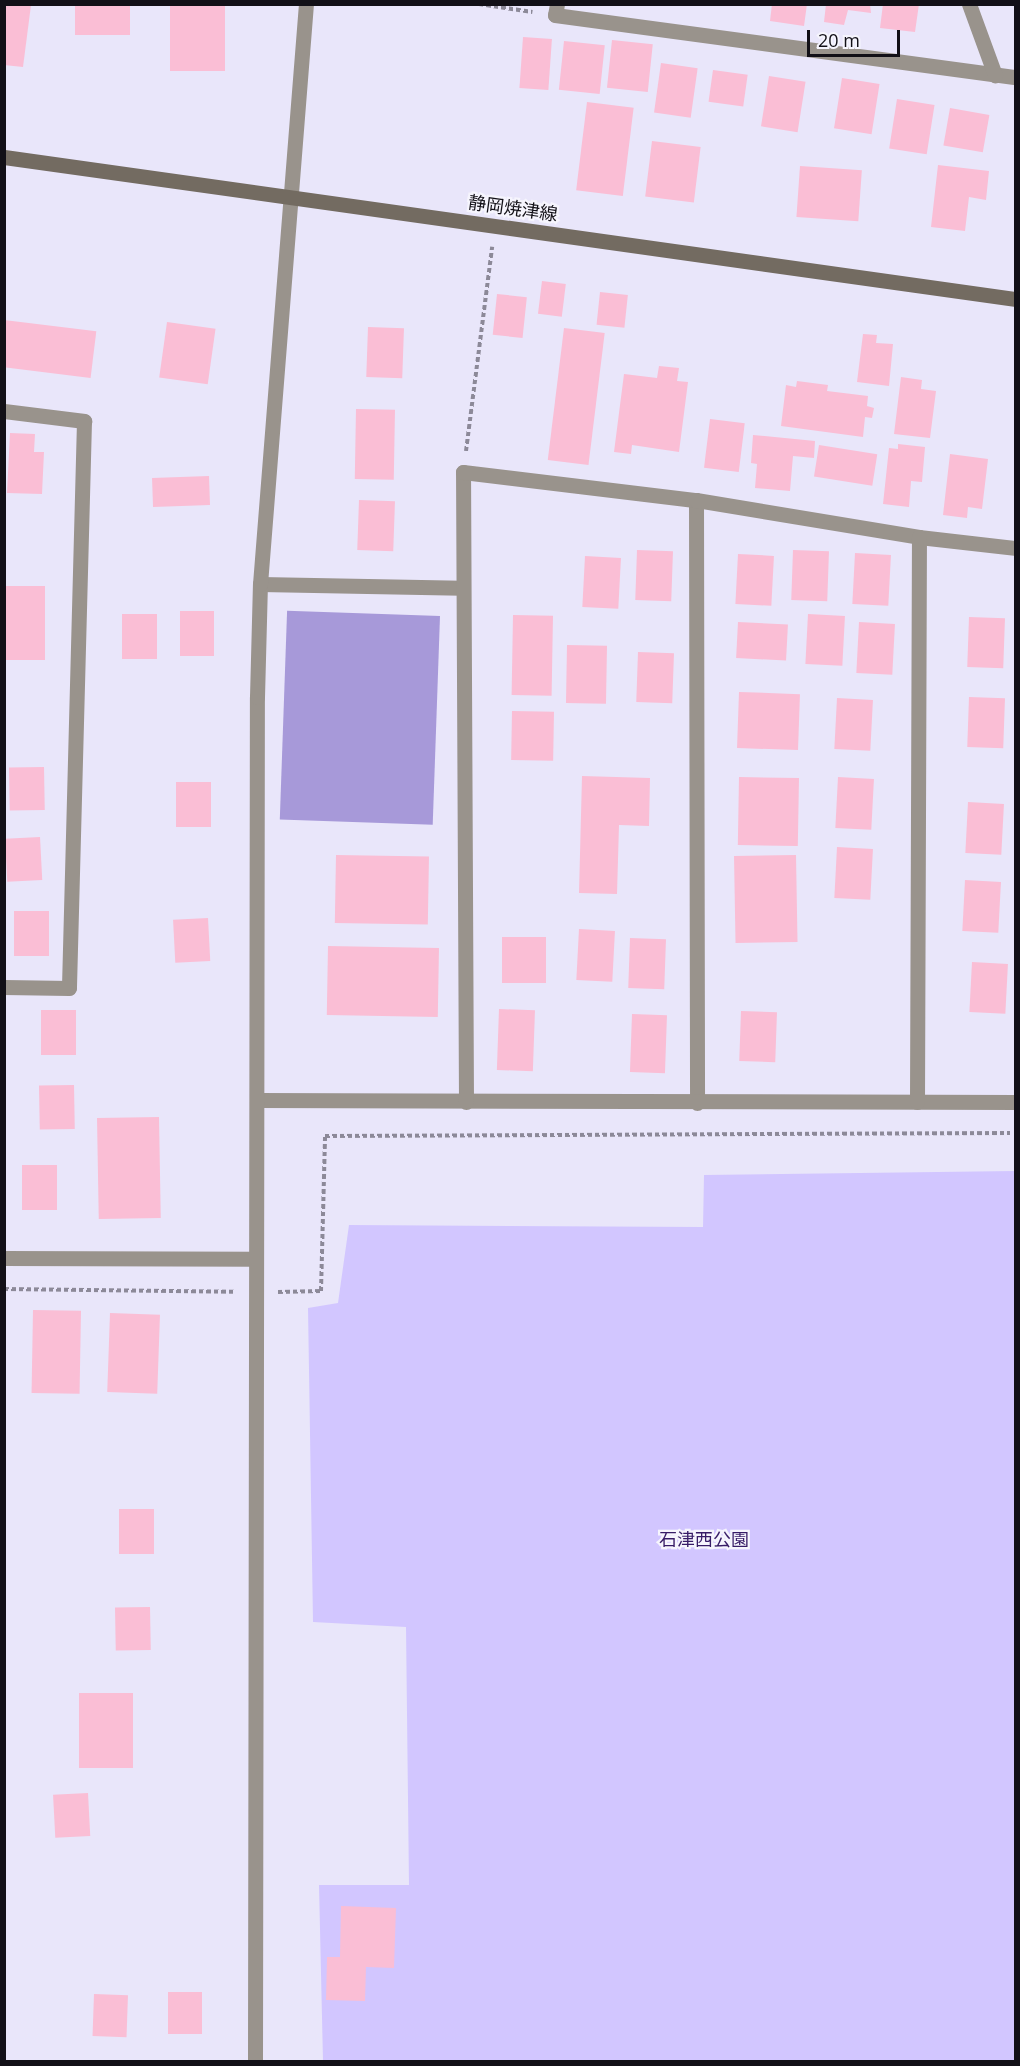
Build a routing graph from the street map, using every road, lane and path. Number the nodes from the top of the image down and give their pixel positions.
1 (306, 4) edge
2 (479, 4) edge
3 (969, 4) edge
4 (556, 10) edge
5 (994, 75) junction
6 (1016, 77) edge
7 (4, 157) edge
8 (292, 198) junction
9 (495, 225) junction
10 (1016, 299) edge
11 (4, 411) edge
12 (463, 472) junction
13 (696, 500) junction
14 (919, 537) junction
15 (1016, 548) edge
16 (260, 584) junction
17 (461, 588) junction
18 (4, 987) edge
19 (257, 1100) junction
20 (466, 1102) junction
21 (917, 1102) junction
22 (1016, 1102) edge
23 (697, 1104) junction
24 (1010, 1133) dead end
25 (4, 1258) edge
26 (254, 1259) junction
27 (4, 1289) edge
28 (254, 1292) junction
29 (255, 2061) edge

1 - 8 street
2 - 4 path
3 - 5 street
4 - 5 street
5 - 6 street
7 - 8 main road, 静岡焼津線
8 - 9 main road, 静岡焼津線
8 - 16 street
9 - 10 main road, 静岡焼津線
9 - 12 path
11 - 18 street
12 - 13 street
12 - 17 street
13 - 14 street
13 - 23 street
14 - 15 street
14 - 21 street
16 - 17 street
16 - 19 street
17 - 20 street
19 - 20 street
19 - 26 street
20 - 23 street
21 - 22 street
21 - 23 street
24 - 28 path
25 - 26 street
26 - 28 street
27 - 28 path
28 - 29 street

